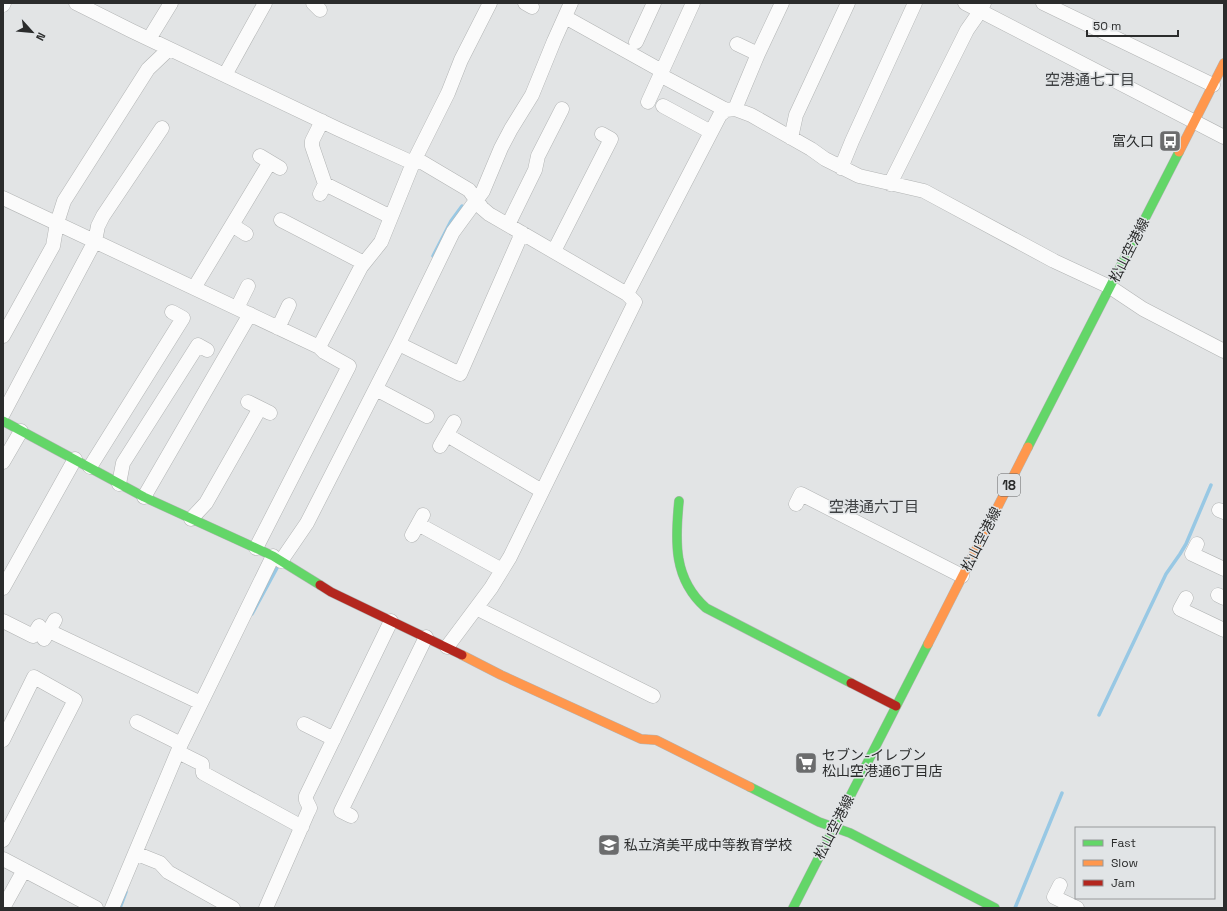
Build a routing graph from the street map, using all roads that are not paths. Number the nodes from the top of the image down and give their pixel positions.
1 (76, 3) edge
2 (171, 3) edge
3 (264, 3) edge
4 (490, 3) edge
5 (571, 3) edge
6 (654, 3) edge
7 (693, 3) edge
8 (782, 3) edge
9 (848, 3) edge
10 (915, 3) edge
11 (965, 3) edge
12 (1044, 3) edge
13 (96, 7) edge
14 (982, 7) edge
15 (565, 17) junction
16 (642, 38) dead end
17 (149, 39) junction
18 (737, 44) dead end
19 (169, 49) junction
20 (758, 54) junction
21 (1224, 63) edge
22 (661, 73) junction
23 (225, 75) junction
24 (1213, 85) junction
25 (648, 102) dead end
26 (663, 106) dead end
27 (562, 109) dead end
28 (730, 110) junction
29 (322, 121) junction
30 (1195, 122) junction
31 (711, 132) junction
32 (602, 134) dead end
33 (1224, 137) edge
34 (161, 138) dead end
35 (791, 138) junction
36 (414, 160) junction
37 (270, 162) dead end
38 (841, 168) junction
39 (890, 184) junction
40 (3, 198) edge
41 (476, 201) junction
42 (391, 217) junction
43 (291, 220) dead end
44 (57, 223) junction
45 (232, 225) junction
46 (508, 225) junction
47 (522, 233) junction
48 (246, 234) dead end
49 (95, 241) junction
50 (554, 251) junction
51 (364, 263) junction
52 (248, 286) dead end
53 (1110, 287) junction
54 (194, 288) junction
55 (627, 294) junction
56 (289, 305) dead end
57 (237, 308) junction
58 (172, 312) dead end
59 (250, 314) junction
60 (278, 328) junction
61 (3, 336) edge
62 (399, 344) junction
63 (319, 347) junction
64 (207, 350) dead end
65 (1224, 351) edge
66 (376, 389) junction
67 (259, 408) dead end
68 (3, 414) edge
69 (427, 416) dead end
70 (3, 421) edge
71 (454, 422) dead end
72 (21, 431) junction
73 (75, 459) junction
74 (3, 462) edge
75 (90, 467) junction
76 (119, 484) junction
77 (542, 491) junction
78 (144, 497) junction
79 (679, 500) dead end
80 (796, 504) dead end
81 (191, 519) junction
82 (418, 525) dead end
83 (1197, 544) dead end
84 (256, 548) junction
85 (277, 559) junction
86 (502, 570) junction
87 (1224, 570) edge
88 (962, 576) junction
89 (3, 588) edge
90 (1186, 598) dead end
91 (476, 608) junction
92 (3, 621) edge
93 (391, 621) junction
94 (1224, 630) edge
95 (426, 637) junction
96 (447, 647) junction
97 (653, 696) dead end
98 (202, 703) junction
99 (896, 706) junction
100 (137, 722) dead end
101 (304, 724) dead end
102 (334, 739) junction
103 (3, 740) edge
104 (182, 752) junction
105 (351, 816) dead end
106 (302, 827) junction
107 (834, 827) junction
108 (3, 840) edge
109 (140, 855) junction
110 (3, 859) edge
111 (24, 870) junction
112 (1060, 885) dead end
113 (4, 908) edge
114 (96, 908) edge
115 (112, 908) edge
116 (233, 908) edge
117 (266, 908) edge
118 (793, 908) edge
119 (995, 908) edge
120 (1077, 908) edge

1 - 13 street
2 - 17 street
3 - 23 street
4 - 36 street
5 - 15 street
6 - 16 street
7 - 22 street
8 - 20 street
9 - 35 street
10 - 38 street
11 - 14 street
12 - 24 street
13 - 17 street
14 - 30 street
14 - 39 street
15 - 22 street
15 - 41 street
17 - 19 street
18 - 20 street
19 - 23 street
19 - 44 street
20 - 28 street
21 - 24 street, 松山空港線 / 18
22 - 25 street
22 - 28 street
23 - 29 street
24 - 30 street, 松山空港線 / 18
26 - 31 street
27 - 46 street
28 - 31 street
28 - 35 street
29 - 36 street
29 - 42 street
30 - 33 street
30 - 53 street, 松山空港線 / 18
31 - 55 street
32 - 50 street
34 - 49 street
35 - 38 street
36 - 41 street
36 - 42 street
37 - 45 street
38 - 39 street
39 - 53 street
40 - 44 street
41 - 46 street
41 - 62 street
42 - 51 street
43 - 51 street
44 - 49 street
44 - 61 street
45 - 48 street
45 - 54 street
46 - 47 street
47 - 50 street
47 - 62 street
49 - 54 street
49 - 68 street
50 - 55 street
51 - 63 street
52 - 57 street
53 - 65 street
53 - 88 street, 松山空港線 / 18
54 - 57 street
55 - 77 street
56 - 60 street
57 - 59 street
58 - 75 street
59 - 60 street
59 - 78 street
60 - 63 street
62 - 66 street
63 - 84 street
64 - 76 street
66 - 69 street
66 - 85 street
67 - 81 street
70 - 72 street
71 - 77 street
72 - 73 street
72 - 74 street
73 - 75 street
73 - 89 street
75 - 76 street
76 - 78 street
77 - 86 street
78 - 81 street
79 - 99 street
80 - 88 street
81 - 84 street
82 - 86 street
83 - 87 street
84 - 85 street
85 - 93 street
85 - 98 street
86 - 91 street
88 - 99 street, 松山空港線 / 18
90 - 94 street
91 - 96 street
91 - 97 street
92 - 98 street
93 - 95 street
93 - 102 street
95 - 96 street
95 - 105 street
96 - 107 street
98 - 104 street
99 - 107 street, 松山空港線 / 18
100 - 104 street
101 - 102 street
102 - 106 street
103 - 108 street
104 - 106 street
104 - 109 street
106 - 117 street
107 - 118 street, 松山空港線 / 18
107 - 119 street
109 - 115 street
109 - 116 street
110 - 111 street
111 - 113 street
111 - 114 street
112 - 120 street

